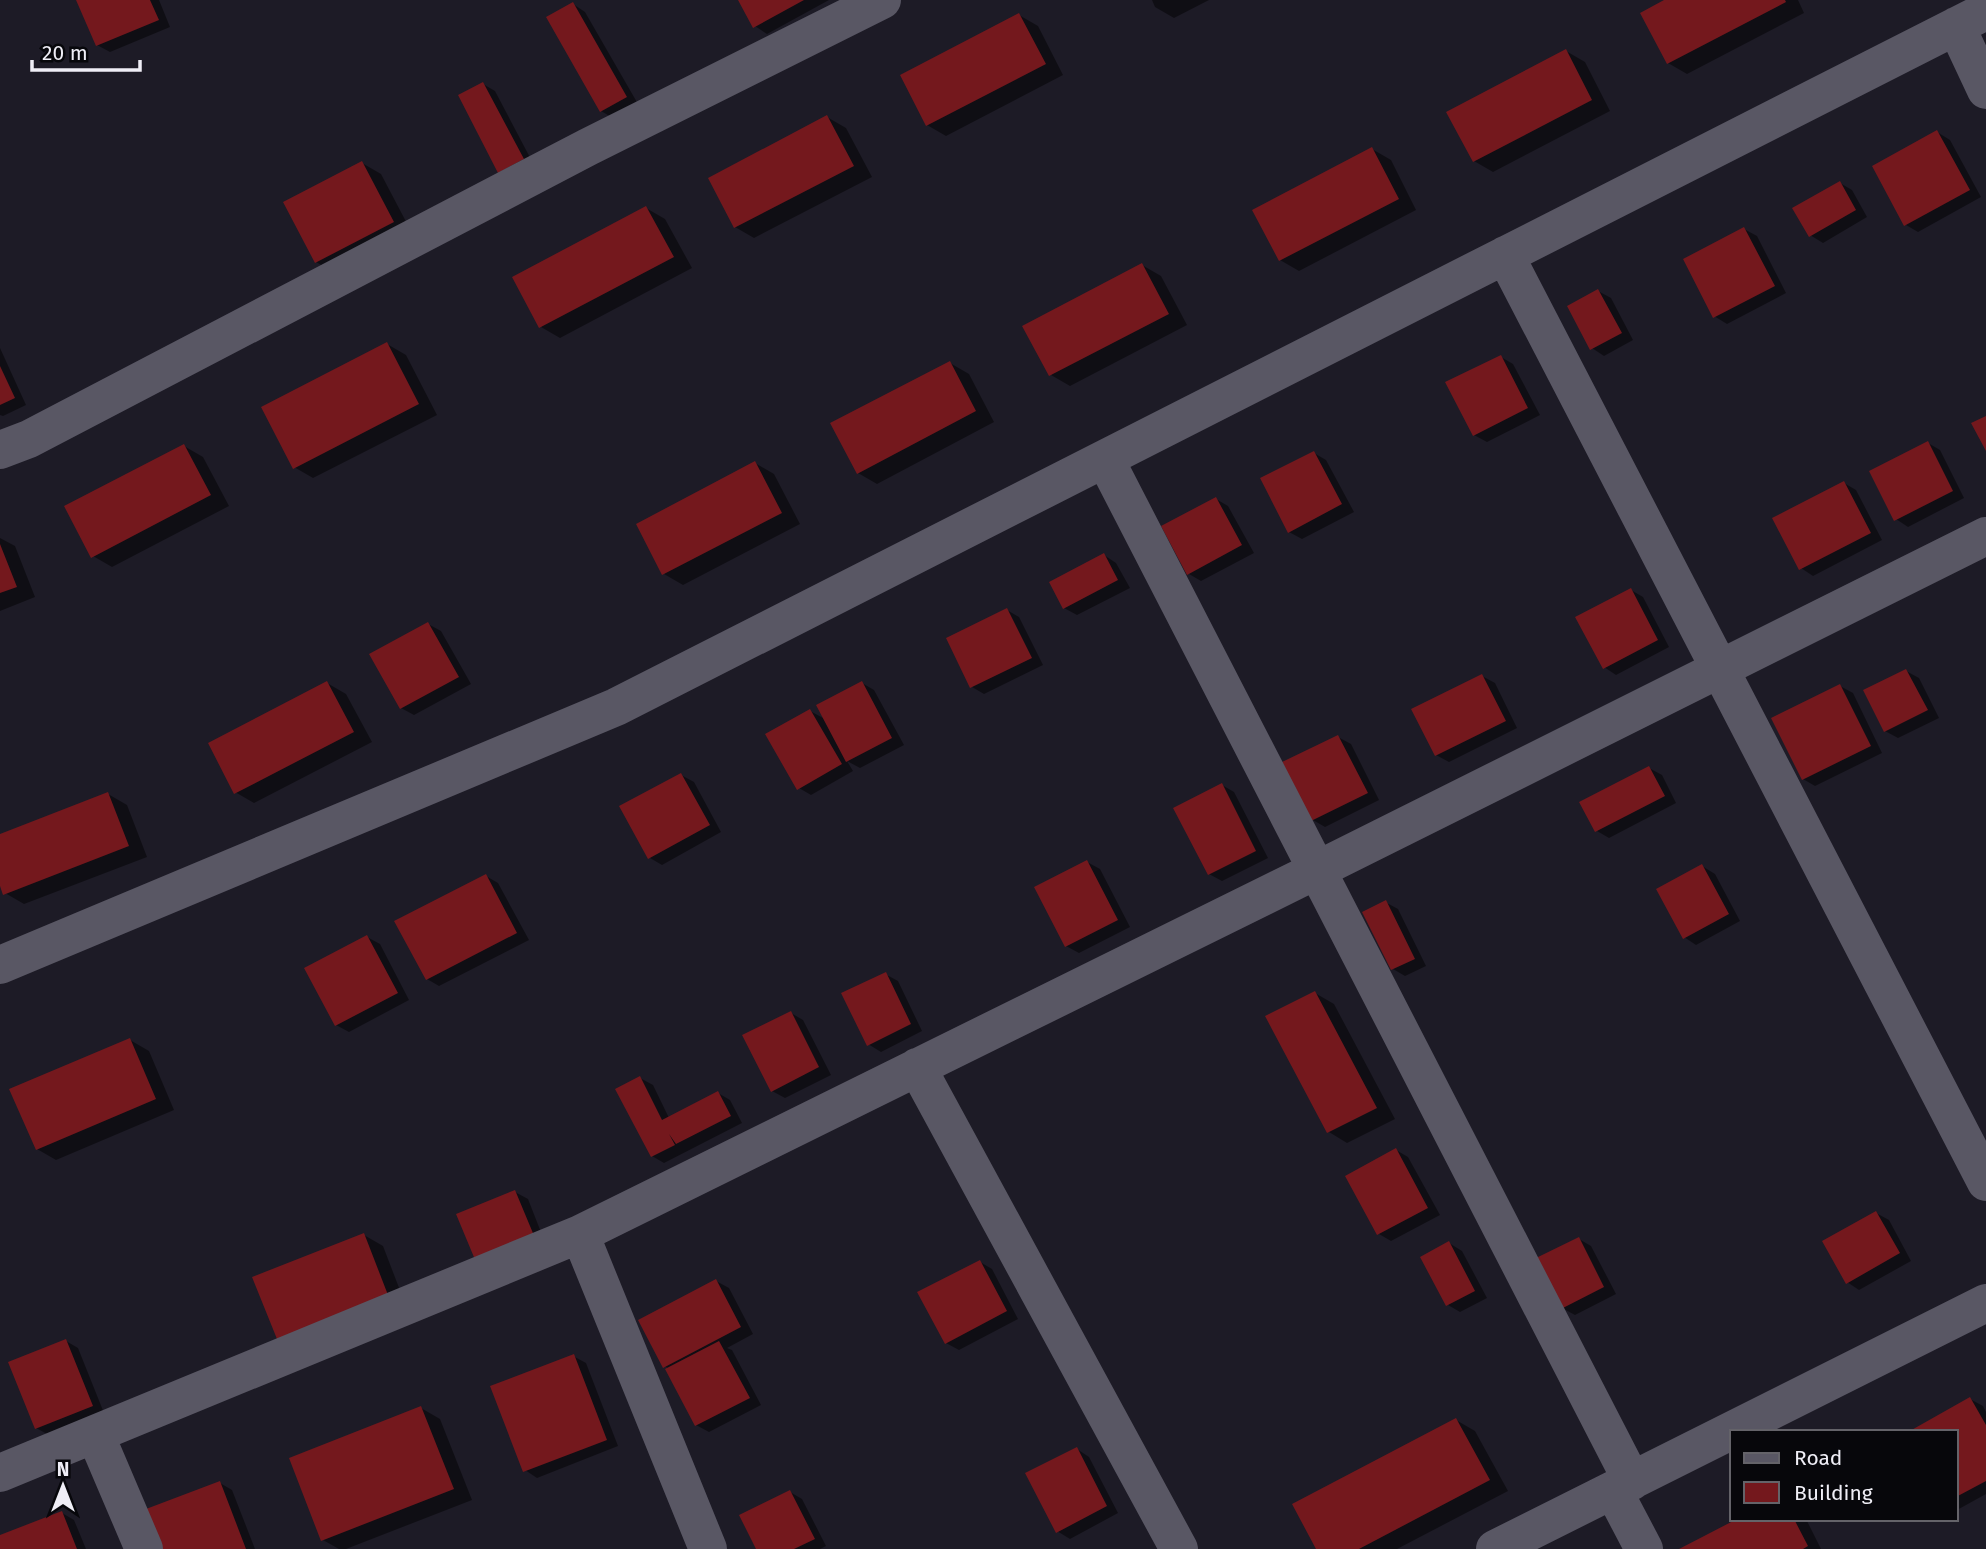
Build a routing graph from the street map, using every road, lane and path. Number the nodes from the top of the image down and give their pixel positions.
1 (882, 0) edge
2 (1971, 18) edge
3 (1986, 90) edge
4 (1505, 256) junction
5 (0, 450) edge
6 (1105, 459) junction
7 (1986, 536) edge
8 (1720, 669) junction
9 (1317, 870) junction
10 (0, 965) edge
11 (917, 1068) junction
12 (1986, 1182) edge
13 (580, 1234) junction
14 (1986, 1303) edge
15 (1732, 1430) edge
16 (1730, 1431) edge
17 (95, 1433) junction
18 (0, 1473) edge
19 (1622, 1485) junction
20 (144, 1549) edge
21 (708, 1549) edge
22 (1179, 1549) edge
23 (1495, 1549) edge
24 (1644, 1549) edge

1 - 5 street
2 - 3 street
2 - 4 street
4 - 6 street
4 - 8 street
6 - 9 street
6 - 10 street
7 - 8 street
8 - 9 street
8 - 12 street
9 - 11 street
9 - 19 street
11 - 13 street
11 - 22 street
13 - 17 street
13 - 21 street
14 - 15 street
16 - 19 street
17 - 18 street
17 - 20 street
19 - 23 street
19 - 24 street

